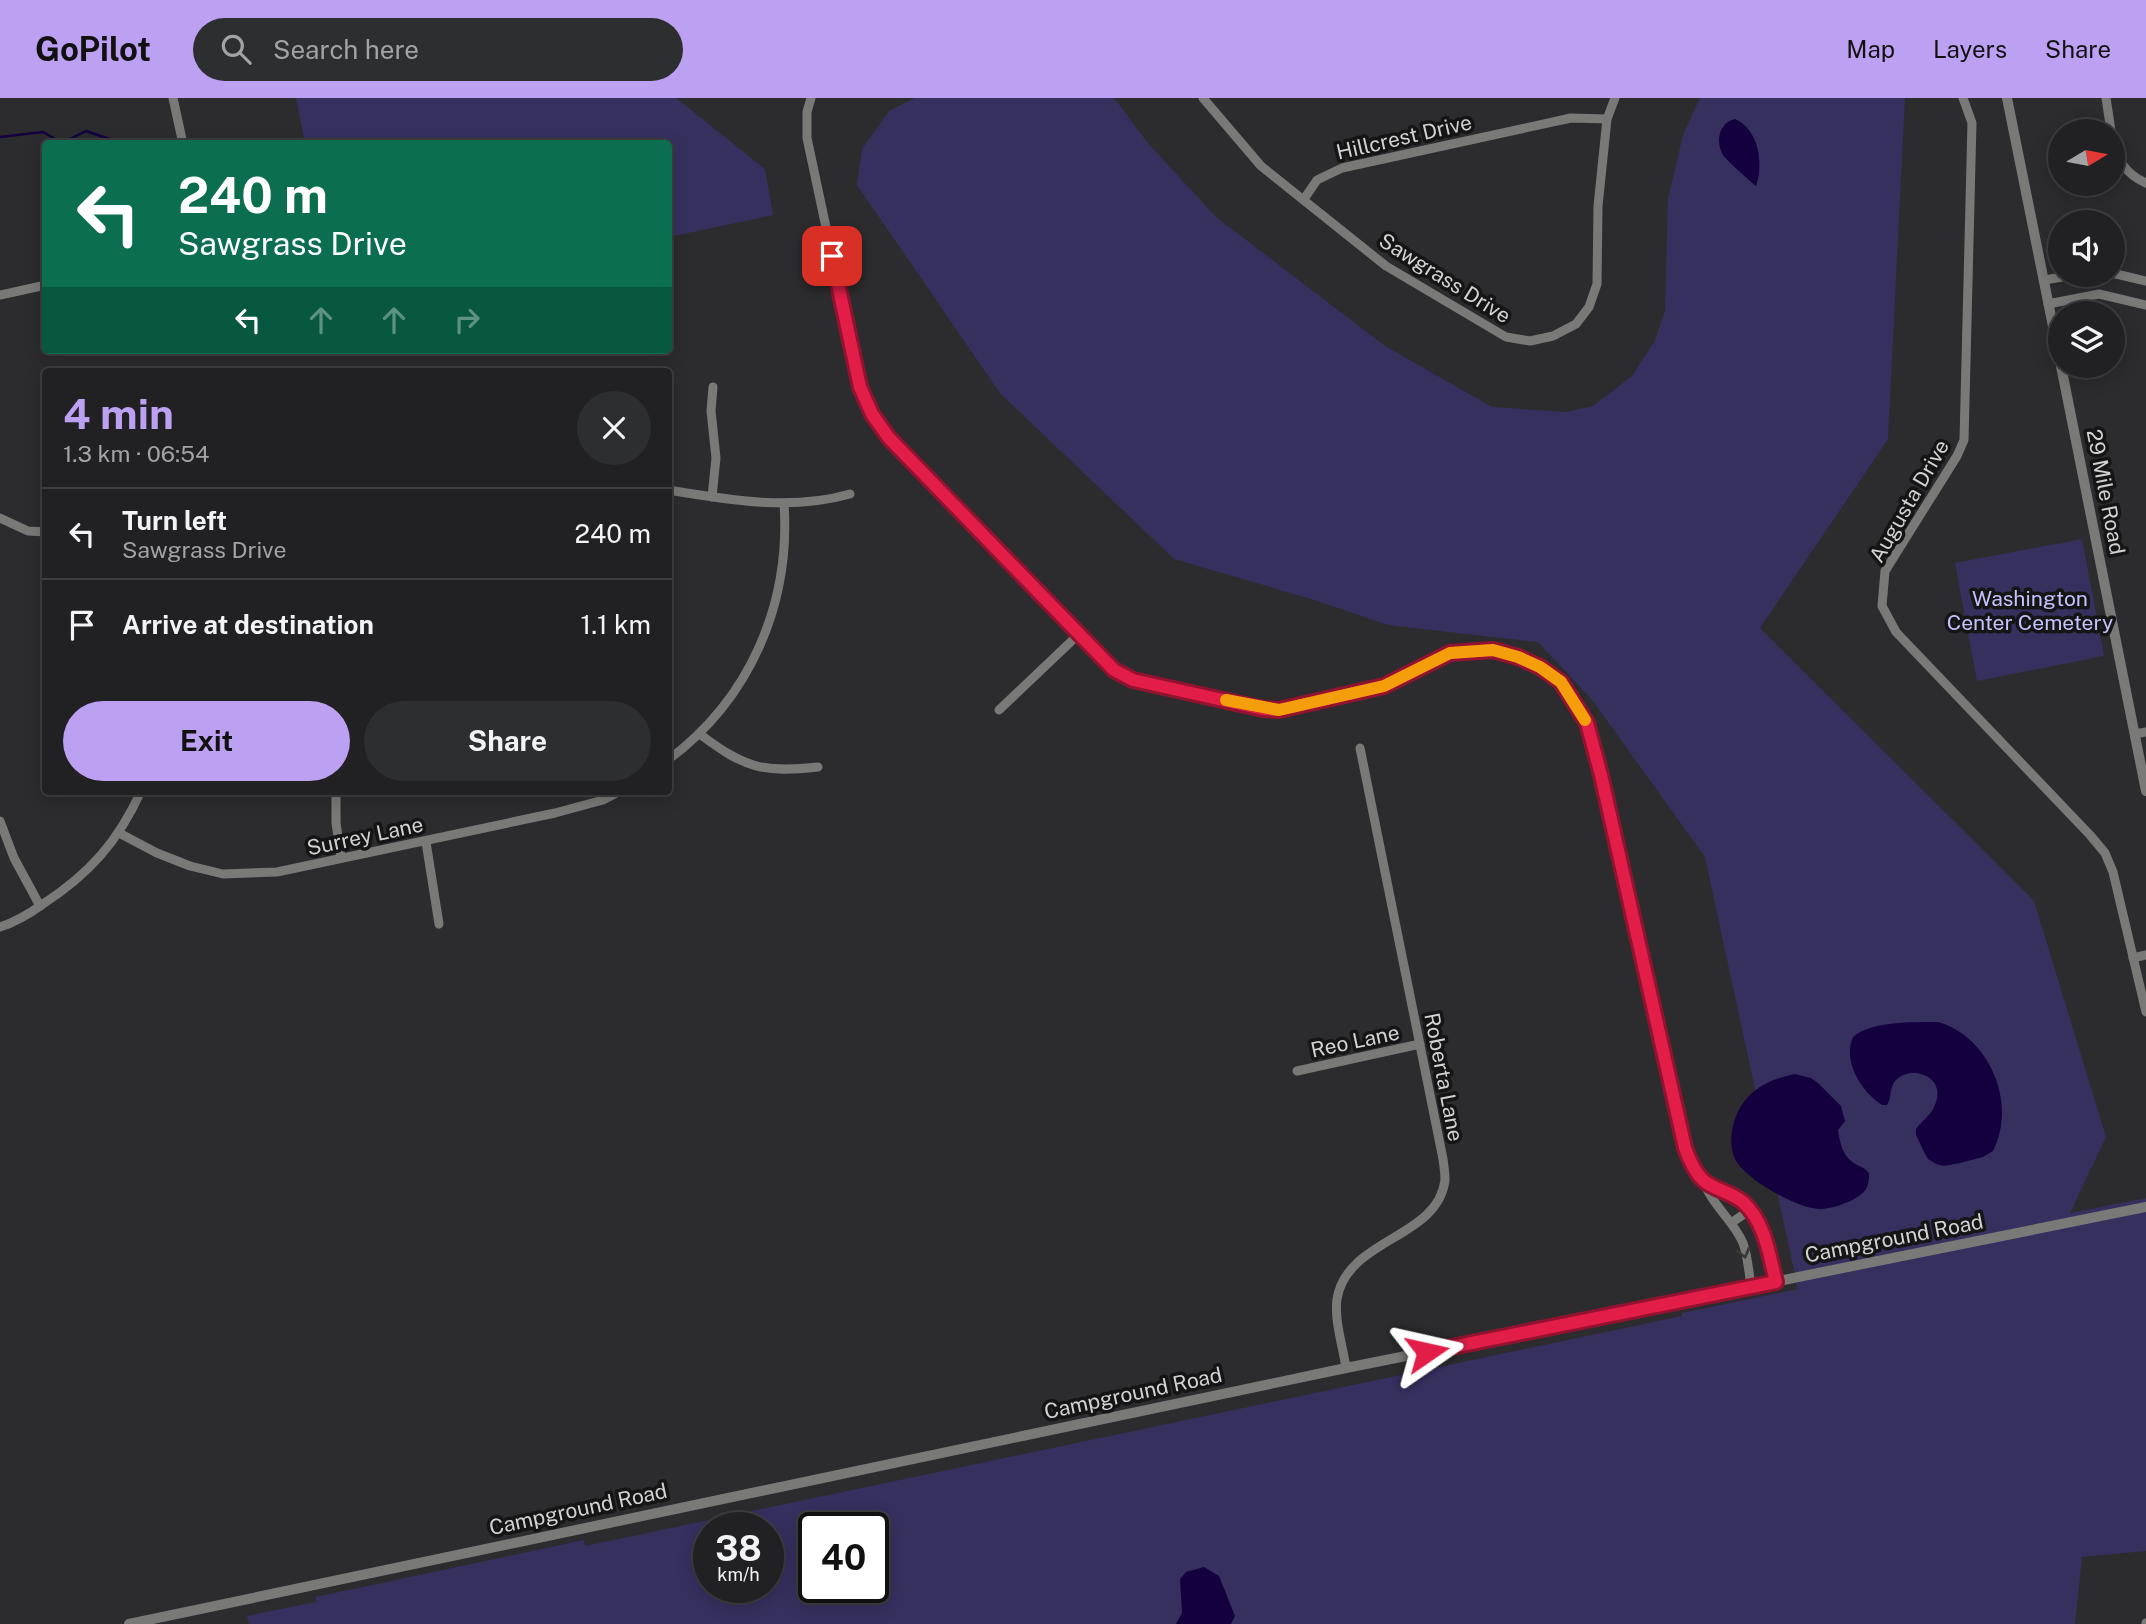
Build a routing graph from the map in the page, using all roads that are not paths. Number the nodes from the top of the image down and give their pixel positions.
1 (173, 98) edge
2 (811, 98) edge
3 (1203, 98) edge
4 (1615, 98) edge
5 (1963, 98) edge
6 (2007, 98) edge
7 (2106, 98) edge
8 (1607, 119) junction
9 (2109, 119) edge
10 (182, 140) edge
11 (2125, 169) edge
12 (2146, 183) edge
13 (1304, 199) junction
14 (2125, 276) edge
15 (2048, 279) edge
16 (2044, 280) junction
17 (2146, 281) edge
18 (42, 286) edge
19 (0, 295) edge
20 (2063, 301) edge
21 (2048, 304) edge
22 (2146, 305) edge
23 (2064, 378) edge
24 (713, 387) dead end
25 (672, 491) edge
26 (850, 494) dead end
27 (712, 497) junction
28 (784, 503) junction
29 (0, 518) edge
30 (42, 531) edge
31 (1079, 634) junction
32 (999, 710) dead end
33 (2140, 733) edge
34 (701, 735) junction
35 (1360, 748) dead end
36 (672, 757) edge
37 (818, 767) dead end
38 (2146, 791) edge
39 (139, 795) edge
40 (335, 795) edge
41 (612, 795) edge
42 (0, 821) edge
43 (118, 833) junction
44 (426, 842) junction
45 (341, 857) junction
46 (40, 906) junction
47 (439, 924) dead end
48 (0, 927) edge
49 (2146, 955) edge
50 (2133, 958) junction
51 (2141, 971) edge
52 (2146, 1012) edge
53 (1420, 1044) junction
54 (1297, 1071) dead end
55 (1704, 1181) junction
56 (2146, 1208) edge
57 (1750, 1210) junction
58 (1731, 1223) junction
59 (1776, 1282) junction
60 (1751, 1287) junction
61 (1346, 1368) junction
62 (129, 1624) edge

1 - 10 street
2 - 31 street
3 - 13 street, Sawgrass Drive
4 - 8 street, Sawgrass Drive
5 - 50 street, Augusta Drive
6 - 16 street
7 - 9 street
8 - 13 street, Hillcrest Drive
8 - 13 street, Sawgrass Drive
11 - 12 street
14 - 17 street
15 - 16 street
16 - 21 street
18 - 19 street
20 - 22 street
23 - 33 street, 29 Mile Road
24 - 27 street
25 - 27 street
26 - 28 street
27 - 28 street
28 - 34 street
29 - 30 street
31 - 32 street
31 - 55 street
33 - 38 street, 29 Mile Road
34 - 36 street
34 - 37 street
35 - 53 street, Roberta Lane
39 - 43 street
40 - 45 street
41 - 44 street, Surrey Lane
42 - 46 street
43 - 45 street, Surrey Lane
43 - 46 street
44 - 45 street, Surrey Lane
44 - 47 street
46 - 48 street
49 - 50 street
50 - 51 street, Augusta Drive
51 - 52 street, Augusta Drive
53 - 54 street, Reo Lane
53 - 61 street, Roberta Lane
55 - 57 street
55 - 58 street
56 - 59 street, Campground Road
57 - 58 street
57 - 59 street
58 -> 60 street
59 - 60 street, Campground Road
60 - 61 street, Campground Road
61 - 62 street, Campground Road

